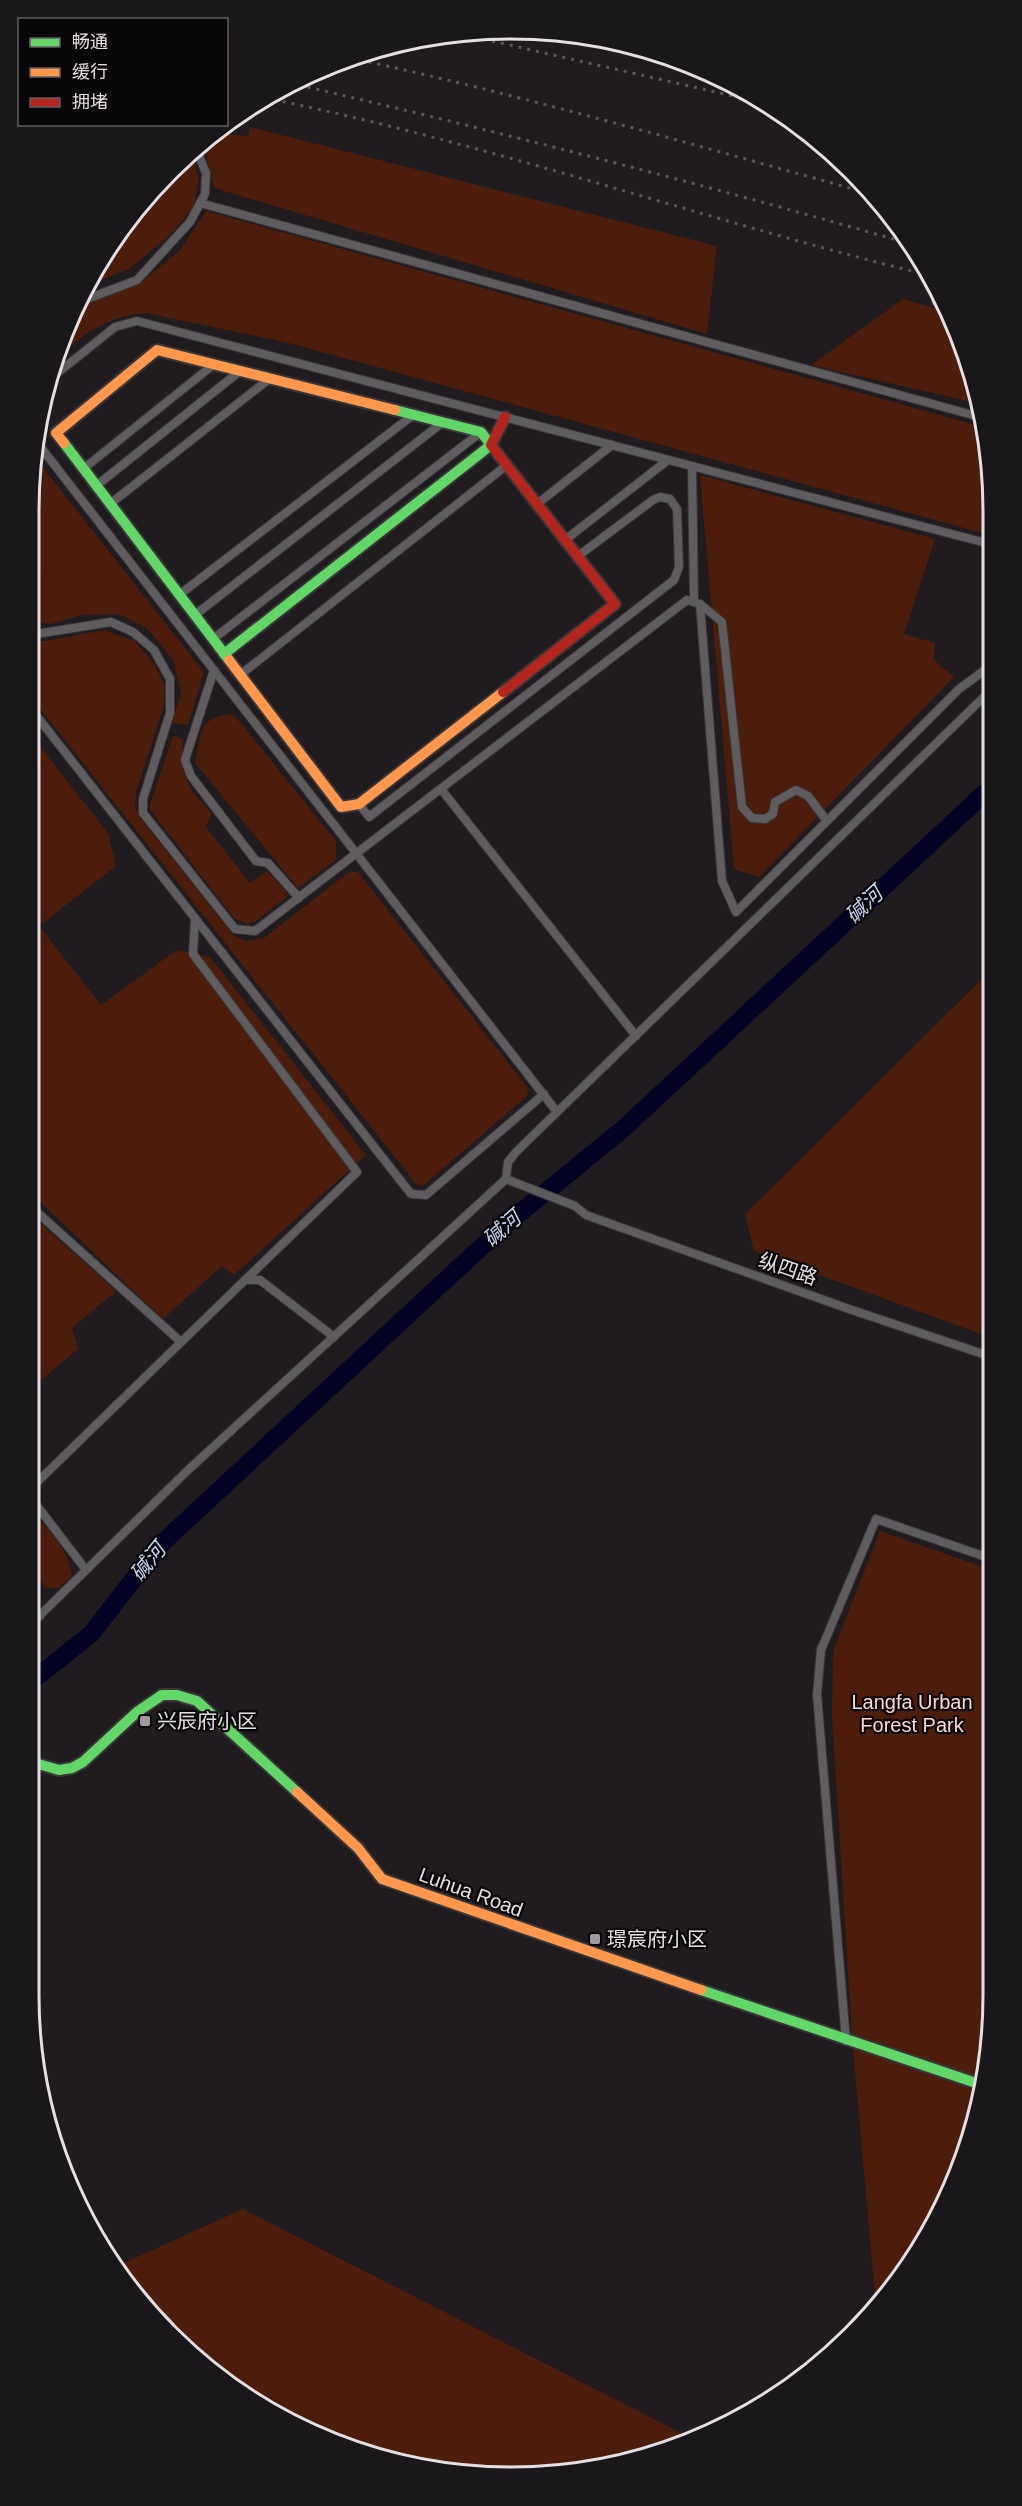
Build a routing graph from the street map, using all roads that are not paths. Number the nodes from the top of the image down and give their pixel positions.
1 (199, 157) edge
2 (200, 203) junction
3 (90, 298) edge
4 (213, 365) junction
5 (61, 371) edge
6 (240, 371) junction
7 (269, 379) junction
8 (413, 415) junction
9 (973, 415) edge
10 (505, 417) junction
11 (443, 422) junction
12 (481, 432) junction
13 (612, 445) junction
14 (491, 446) junction
15 (43, 450) edge
16 (668, 460) junction
17 (507, 465) junction
18 (692, 466) junction
19 (83, 469) junction
20 (96, 486) junction
21 (110, 504) junction
22 (537, 504) junction
23 (565, 540) junction
24 (983, 542) edge
25 (578, 556) junction
26 (179, 595) junction
27 (697, 603) junction
28 (195, 615) junction
29 (39, 634) edge
30 (213, 639) junction
31 (224, 654) junction
32 (214, 670) junction
33 (983, 672) edge
34 (240, 675) junction
35 (983, 698) edge
36 (39, 719) edge
37 (441, 789) junction
38 (359, 804) junction
39 (827, 821) junction
40 (357, 854) junction
41 (299, 898) junction
42 (195, 918) junction
43 (636, 1036) junction
44 (544, 1094) junction
45 (557, 1112) junction
46 (506, 1179) junction
47 (39, 1214) edge
48 (244, 1280) junction
49 (334, 1337) junction
50 (182, 1342) junction
51 (983, 1354) edge
52 (39, 1481) edge
53 (39, 1507) edge
54 (983, 1555) edge
55 (86, 1570) junction
56 (40, 1616) edge
57 (39, 1764) edge
58 (846, 2041) junction
59 (975, 2083) edge

1 - 2 street
2 - 3 street
2 - 9 street
4 - 6 street
4 - 19 street
4 - 19 street
5 - 10 street
6 - 7 street
6 - 20 street
7 - 8 street
7 - 21 street
8 - 11 street
8 - 26 street
10 - 13 street
10 - 14 street
11 - 12 street
11 - 28 street
12 - 14 street
12 - 30 street
13 - 16 street
13 - 22 street
14 - 17 street
14 - 31 street
15 - 32 street
16 - 18 street
16 - 23 street
17 - 22 street
17 - 34 street
18 - 24 street
18 - 27 street
19 - 20 street
20 - 21 street
21 - 26 street
22 - 23 street
23 - 25 street
25 - 38 street
25 - 38 street
26 - 28 street
27 - 37 street
27 - 39 street
27 - 39 street
28 - 30 street
29 - 41 street
30 - 31 street
31 - 34 street
32 - 40 street
32 - 41 street
33 - 39 street
34 - 38 street
35 - 43 street
36 - 42 street
37 - 40 street
37 - 43 street
40 - 41 street
40 - 44 street
42 - 44 street
42 - 48 street
43 - 45 street
44 - 45 street
45 - 46 street
46 - 49 street
46 - 51 street, 纵四路
47 - 50 street
48 - 49 street
48 - 50 street
49 - 55 street
50 - 52 street
53 - 55 street
54 - 58 street
55 - 56 street
57 - 58 street, Luhua Road
58 - 59 street, Luhua Road

